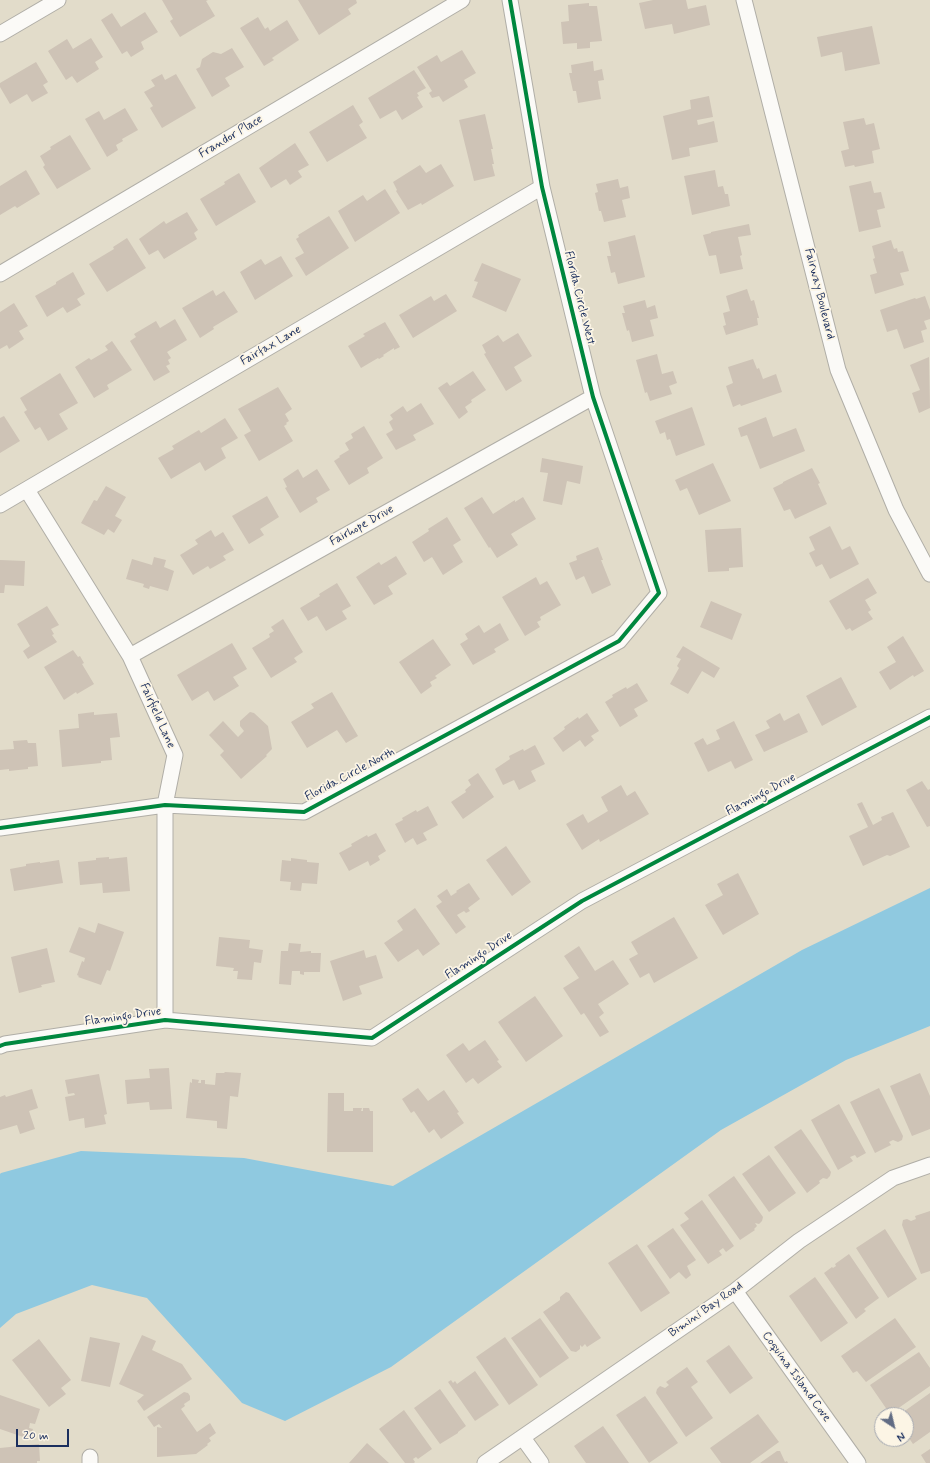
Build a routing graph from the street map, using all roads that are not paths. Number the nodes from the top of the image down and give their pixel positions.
1 (58, 0) edge
2 (462, 0) edge
3 (510, 0) edge
4 (744, 0) edge
5 (0, 34) edge
6 (542, 186) junction
7 (0, 274) edge
8 (593, 397) junction
9 (27, 490) junction
10 (0, 505) edge
11 (930, 574) edge
12 (659, 593) joint
13 (130, 656) junction
14 (930, 718) edge
15 (165, 805) junction
16 (0, 828) edge
17 (165, 1020) junction
18 (0, 1046) edge
19 (930, 1165) edge
20 (735, 1291) junction
21 (523, 1438) junction
22 (485, 1463) edge
23 (541, 1463) edge
24 (858, 1463) edge

1 - 5 street
2 - 7 street, Frandor Place
3 - 6 street, Florida Circle West
4 - 11 street, Fairway Boulevard
6 - 8 street, Florida Circle West
6 - 9 street, Fairfax Lane
8 - 12 street, Florida Circle West
8 - 13 street, Fairhope Drive
9 - 10 street, Fairfax Lane
9 - 13 street, Fairfield Lane
12 - 15 street, Florida Circle North
13 - 15 street, Fairfield Lane
14 - 17 street, Flamingo Drive
15 - 16 street, Florida Circle North
15 - 17 street, Fairfield Lane
17 - 18 street, Flamingo Drive
19 - 20 street, Bimini Bay Road
20 - 21 street, Bimini Bay Road
20 - 24 street, Coquina Island Cove
21 - 22 street, Bimini Bay Road
21 - 23 street

